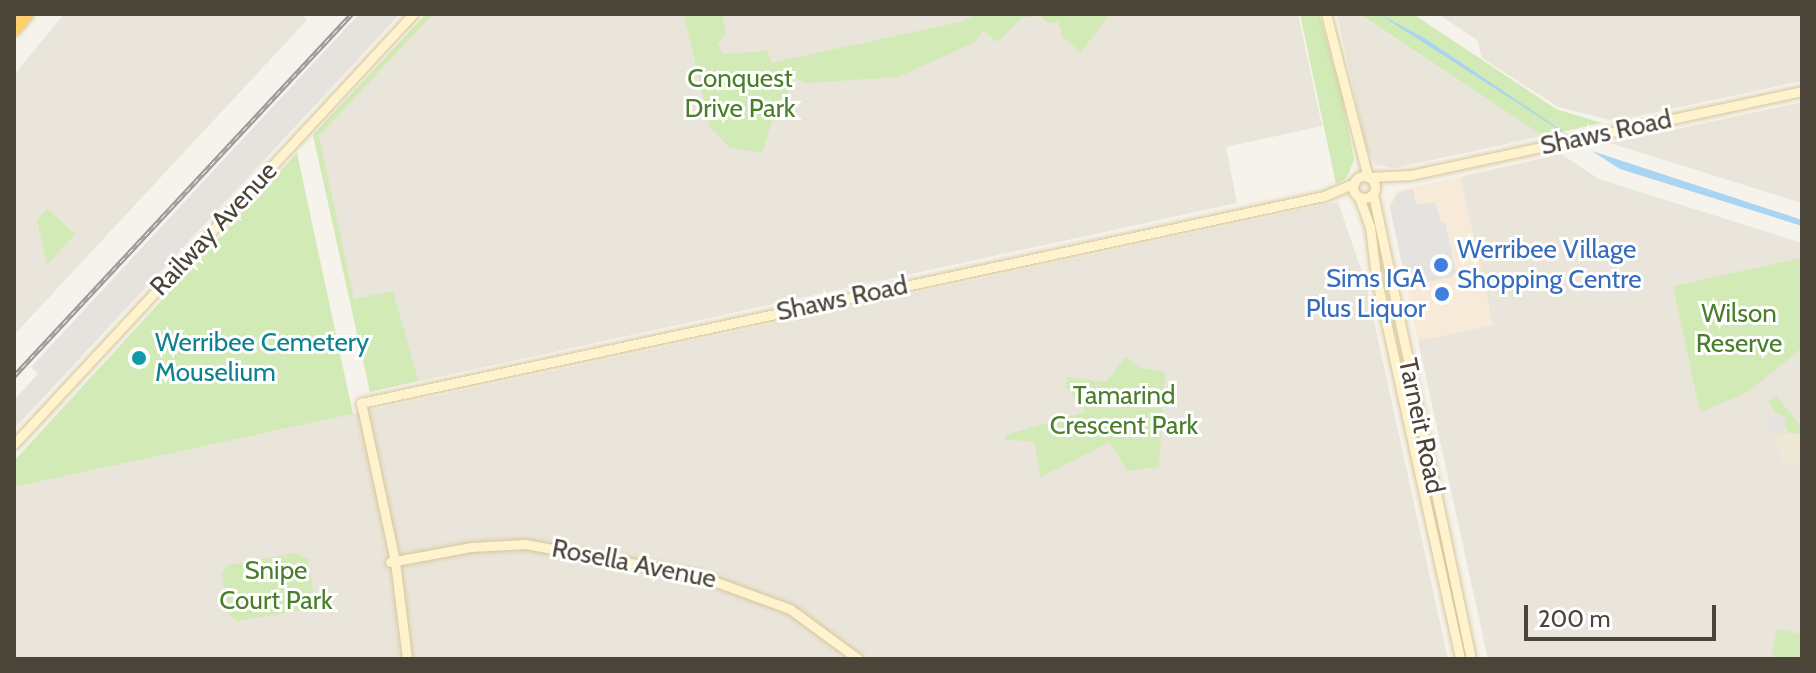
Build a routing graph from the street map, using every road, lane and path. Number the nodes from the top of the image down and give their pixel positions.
1 (27, 14) edge
2 (413, 14) edge
3 (1326, 14) edge
4 (14, 30) edge
5 (1802, 91) edge
6 (1357, 144) junction
7 (1411, 175) junction
8 (1368, 177) junction
9 (1355, 181) junction
10 (1374, 192) junction
11 (1324, 196) junction
12 (1358, 196) junction
13 (1393, 295) junction
14 (1380, 297) junction
15 (1397, 313) junction
16 (1384, 316) junction
17 (14, 444) edge
18 (392, 561) junction
19 (1467, 642) junction
20 (1456, 644) junction
21 (410, 659) edge
22 (858, 659) edge
23 (1460, 659) edge
24 (1471, 659) edge

1 - 4 highway
2 - 17 street, Railway Avenue
3 - 6 street
5 - 7 street, Shaws Road
6 - 8 street
6 - 9 street
7 - 8 street, Shaws Road
7 - 10 street, Shaws Road
8 - 9 street, Shaws Road
8 - 10 street, Tarneit Road
9 - 11 street, Shaws Road
9 - 12 street, Tarneit Road
10 - 12 street, Shaws Road
10 - 13 street, Tarneit Road
11 - 12 street, Shaws Road
11 - 18 street, Shaws Road
12 - 14 street, Tarneit Road
13 - 14 street
13 - 15 street, Tarneit Road
14 - 16 street, Tarneit Road
15 - 16 street
15 - 19 street, Tarneit Road
16 - 20 street, Tarneit Road
18 - 21 street
18 - 22 street, Rosella Avenue
19 - 20 street
19 - 24 street, Tarneit Road
20 - 23 street, Tarneit Road

